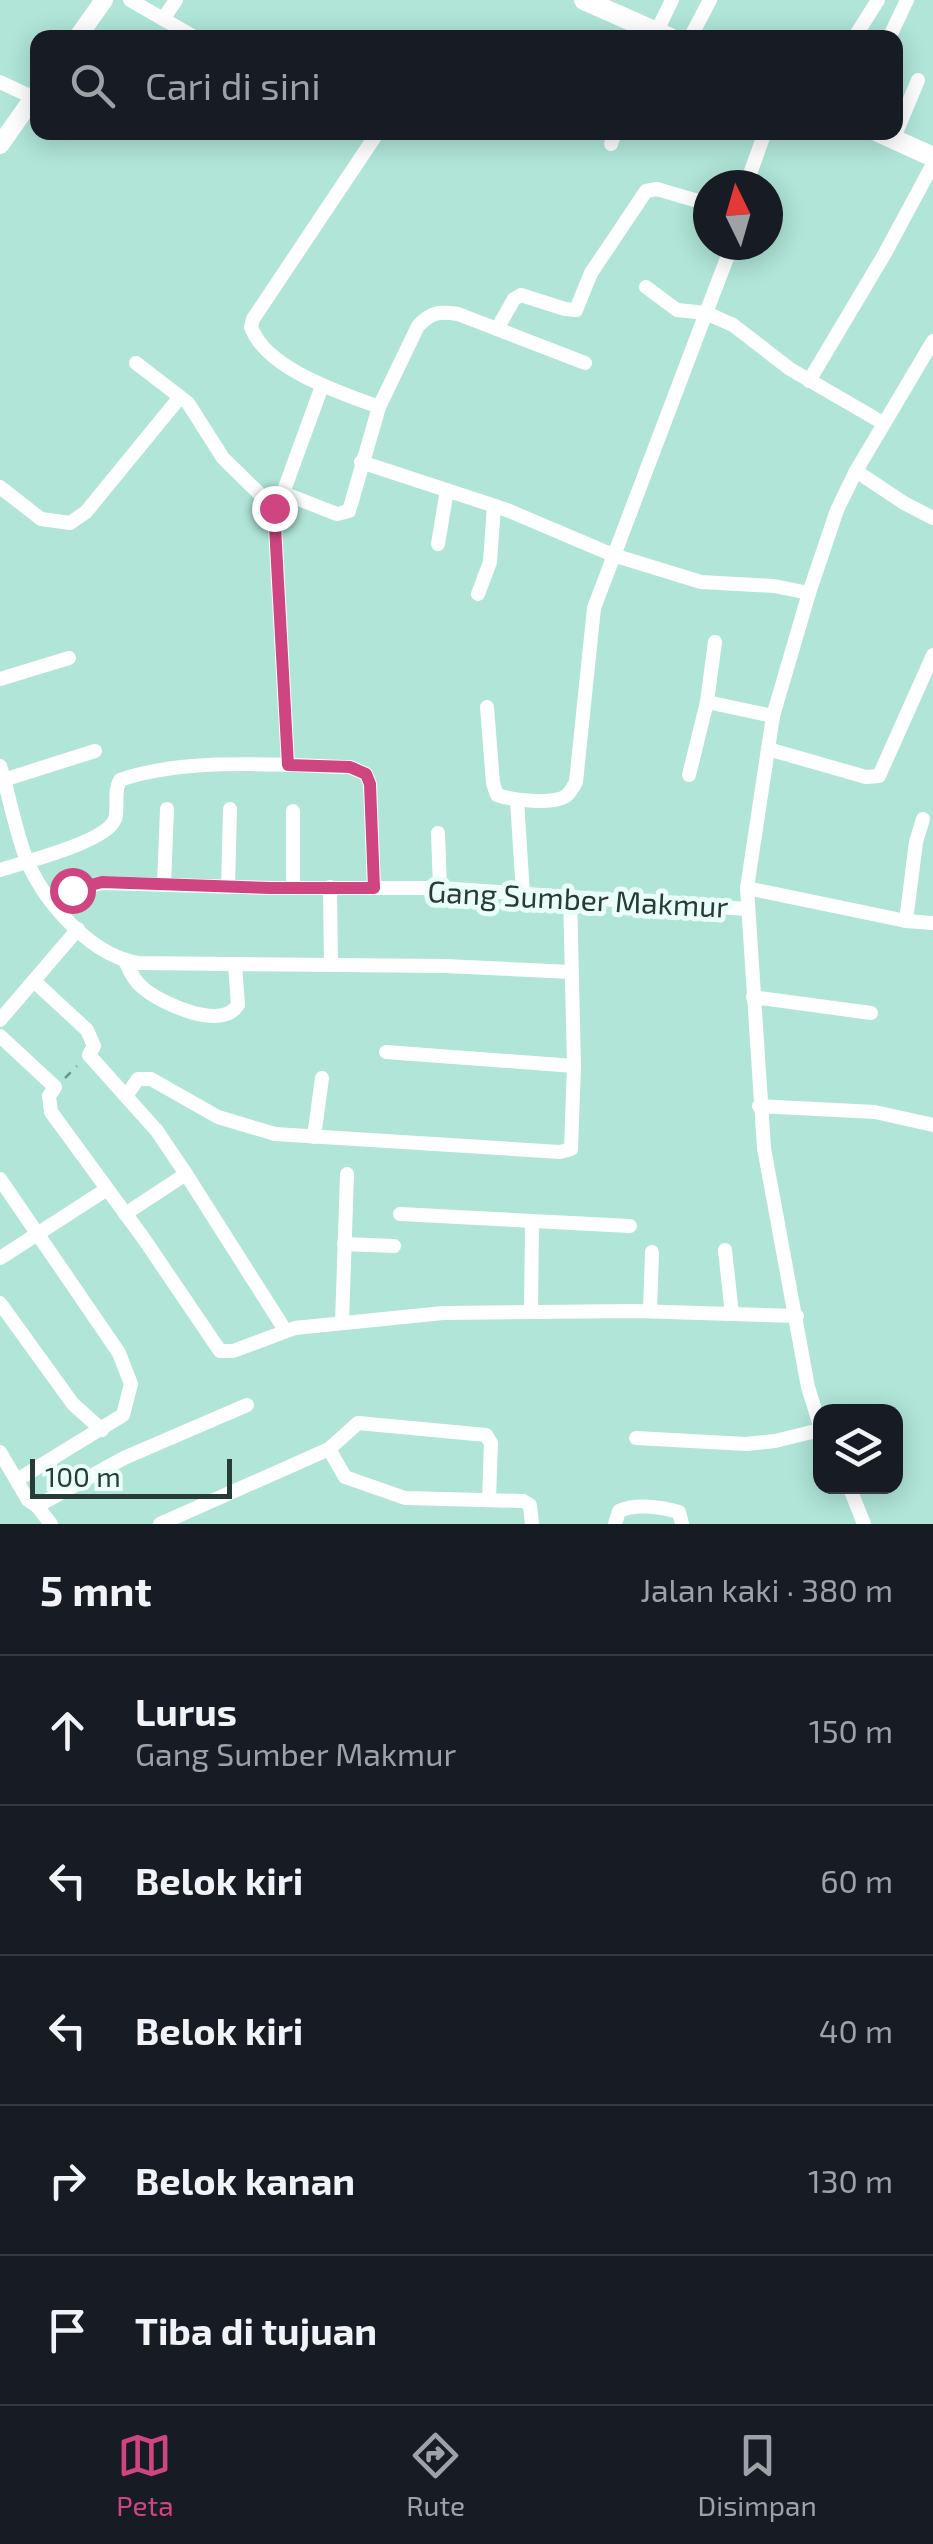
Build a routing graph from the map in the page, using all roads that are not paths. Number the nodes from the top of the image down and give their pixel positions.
1 (104, 0) edge
2 (130, 0) edge
3 (176, 0) edge
4 (584, 0) edge
5 (672, 0) edge
6 (710, 0) edge
7 (878, 0) edge
8 (908, 0) edge
9 (617, 7) edge
10 (163, 19) junction
11 (83, 30) edge
12 (182, 30) edge
13 (651, 30) edge
14 (662, 30) edge
15 (694, 30) edge
16 (859, 30) edge
17 (893, 30) edge
18 (918, 80) dead end
19 (0, 82) edge
20 (30, 92) edge
21 (30, 101) edge
22 (903, 106) edge
23 (2, 139) edge
24 (373, 140) edge
25 (761, 140) edge
26 (894, 140) edge
27 (933, 160) edge
28 (751, 170) edge
29 (693, 200) edge
30 (726, 260) edge
31 (646, 287) dead end
32 (706, 314) junction
33 (497, 329) junction
34 (933, 342) edge
35 (136, 363) dead end
36 (585, 363) dead end
37 (809, 381) junction
38 (322, 386) junction
39 (180, 397) junction
40 (378, 407) junction
41 (883, 423) junction
42 (361, 462) junction
43 (856, 470) junction
44 (0, 487) edge
45 (447, 490) junction
46 (283, 493) junction
47 (494, 506) junction
48 (274, 508) junction
49 (933, 518) edge
50 (438, 544) dead end
51 (614, 555) junction
52 (809, 593) junction
53 (478, 594) dead end
54 (715, 642) dead end
55 (933, 655) edge
56 (69, 658) dead end
57 (0, 680) edge
58 (707, 702) junction
59 (487, 707) dead end
60 (773, 716) junction
61 (768, 749) junction
62 (95, 751) dead end
63 (288, 765) junction
64 (2, 775) edge
65 (689, 775) dead end
66 (517, 800) junction
67 (167, 809) dead end
68 (230, 809) dead end
69 (293, 812) dead end
70 (923, 819) dead end
71 (438, 833) dead end
72 (27, 861) junction
73 (0, 870) edge
74 (164, 884) junction
75 (228, 887) junction
76 (330, 887) junction
77 (293, 888) junction
78 (374, 888) junction
79 (440, 888) junction
80 (746, 888) junction
81 (523, 894) junction
82 (570, 896) junction
83 (52, 900) junction
84 (747, 908) junction
85 (906, 921) junction
86 (933, 922) edge
87 (78, 929) junction
88 (126, 961) junction
89 (235, 964) junction
90 (331, 965) junction
91 (571, 972) junction
92 (34, 981) junction
93 (753, 998) junction
94 (871, 1013) dead end
95 (0, 1020) edge
96 (0, 1036) edge
97 (386, 1052) dead end
98 (574, 1066) junction
99 (322, 1078) dead end
100 (126, 1096) junction
101 (759, 1106) junction
102 (933, 1125) edge
103 (314, 1137) junction
104 (186, 1174) junction
105 (347, 1174) dead end
106 (0, 1179) edge
107 (107, 1189) junction
108 (125, 1214) junction
109 (400, 1214) dead end
110 (532, 1222) junction
111 (630, 1226) dead end
112 (36, 1233) junction
113 (344, 1244) junction
114 (394, 1246) dead end
115 (725, 1250) dead end
116 (652, 1252) dead end
117 (0, 1258) edge
118 (0, 1304) edge
119 (531, 1311) junction
120 (650, 1311) junction
121 (732, 1314) junction
122 (797, 1316) junction
123 (342, 1322) junction
124 (285, 1330) junction
125 (813, 1404) edge
126 (246, 1405) dead end
127 (102, 1430) junction
128 (813, 1430) edge
129 (636, 1438) dead end
130 (329, 1450) junction
131 (2, 1459) edge
132 (17, 1480) junction
133 (851, 1494) edge
134 (489, 1499) junction
135 (38, 1506) junction
136 (51, 1524) edge
137 (160, 1524) edge
138 (532, 1524) edge
139 (615, 1524) edge
140 (682, 1524) edge
141 (864, 1524) edge

1 - 11 street
2 - 10 street
3 - 10 street
4 - 9 main road
5 - 14 street
6 - 15 street
7 - 16 street
8 - 17 street
9 - 13 main road
10 - 12 street
18 - 22 street
19 - 20 street
21 - 23 street
24 - 38 street
25 - 28 street
26 - 27 main road
27 - 37 street
29 - 33 street
30 - 32 street
31 - 32 street
32 - 37 street
32 - 51 street
33 - 36 street
33 - 40 street
34 - 41 street
35 - 39 street
37 - 41 street
38 - 40 street
38 - 46 street
39 - 44 street
39 - 48 street
40 - 42 street
41 - 43 street
42 - 45 street
42 - 46 street
43 - 49 street
43 - 52 street
45 - 47 street
45 - 50 street
46 - 48 street
47 - 51 street
47 - 53 street
48 - 63 street
51 - 52 street
51 - 66 street
52 - 60 street
54 - 58 street
55 - 61 street
56 - 57 street
58 - 60 street
58 - 65 street
59 - 66 street
60 - 61 street
61 - 80 street
62 - 64 street
63 - 72 street
63 - 78 street
64 - 72 street
66 - 81 street
67 - 74 street
68 - 75 street
69 - 77 street
70 - 85 street
71 - 79 street
72 - 73 street
72 - 83 street
74 - 75 street, Gang Sumber Makmur
74 - 83 street, Gang Sumber Makmur
75 - 77 street, Gang Sumber Makmur
76 - 77 street, Gang Sumber Makmur
76 - 78 street, Gang Sumber Makmur
76 - 90 street
78 - 79 street, Gang Sumber Makmur
79 - 81 street, Gang Sumber Makmur
80 - 84 street
80 - 85 street
81 - 82 street, Gang Sumber Makmur
82 - 84 street, Gang Sumber Makmur
82 - 91 street
83 - 87 street
84 - 93 street
85 - 86 street
87 - 88 street
87 - 92 street
88 - 89 street
88 - 89 street
89 - 90 street
90 - 91 street
91 - 98 street
92 - 95 street
92 - 100 street
93 - 94 street
93 - 101 street
96 - 107 street
97 - 98 street
98 - 103 street
99 - 103 street
100 - 103 street
100 - 104 street
101 - 102 street
101 - 122 street
104 - 108 street
104 - 124 street
105 - 113 street
106 - 112 street
107 - 108 street
107 - 112 street
108 - 124 street
109 - 110 street
110 - 111 street
110 - 119 street
112 - 117 street
112 - 127 street
113 - 114 street
113 - 123 street
115 - 121 street
116 - 120 street
118 - 127 street
119 - 120 street
119 - 123 street
120 - 121 street
121 - 122 street
122 - 125 street
123 - 124 street
126 - 135 street
127 - 132 street
128 - 129 street
130 - 134 street
130 - 134 street
130 - 137 street
131 - 132 street
132 - 135 street
133 - 141 street
134 - 138 street
135 - 136 street
139 - 140 street

